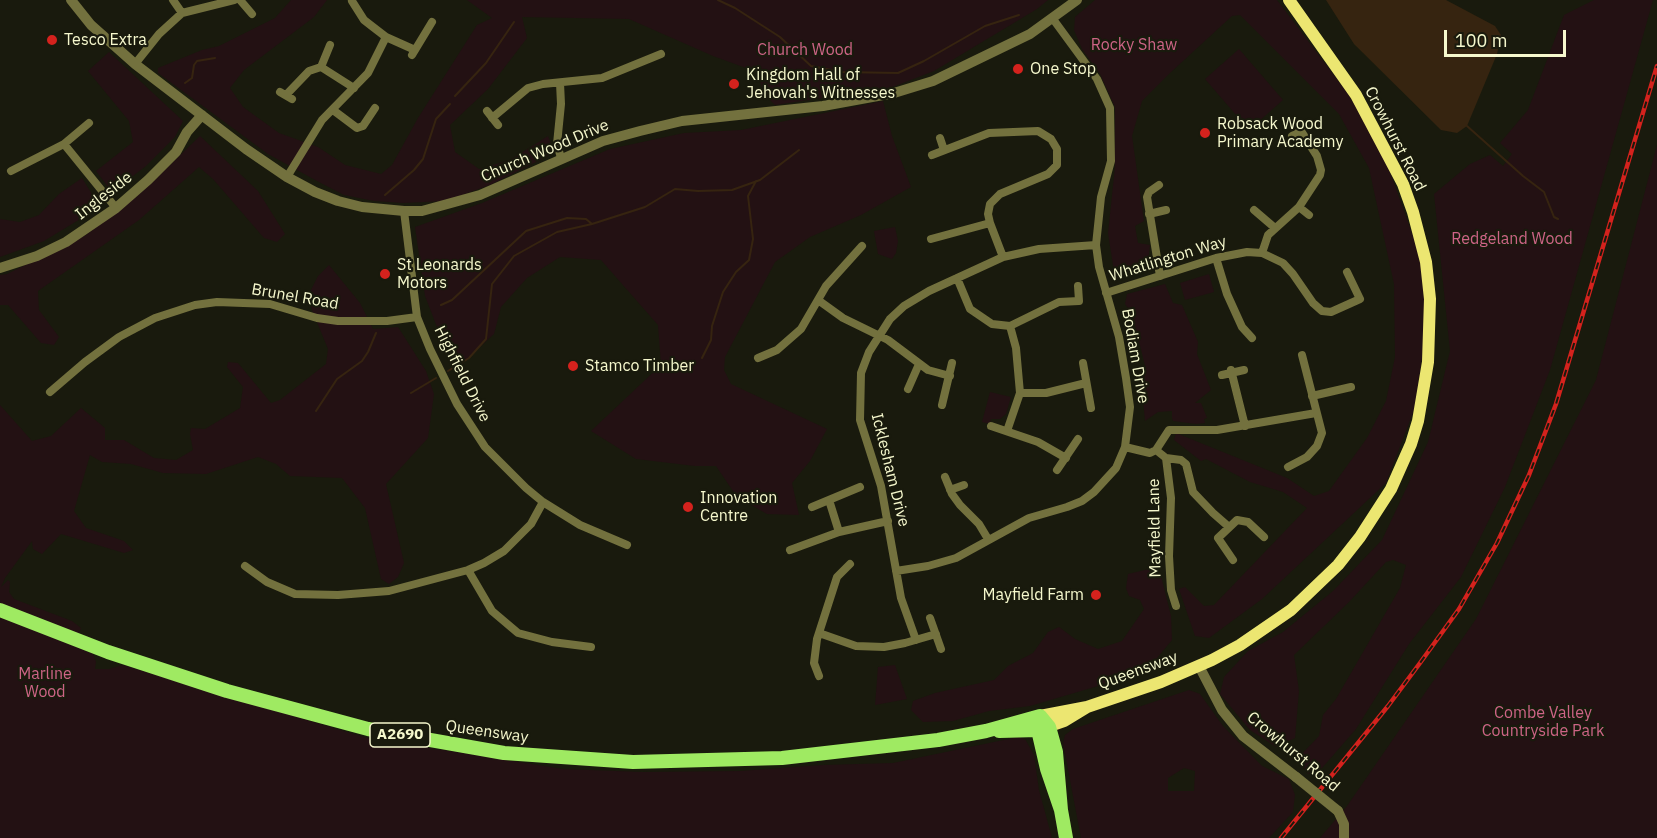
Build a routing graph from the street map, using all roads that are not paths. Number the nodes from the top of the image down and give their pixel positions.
1 (71, 0) edge
2 (173, 0) edge
3 (234, 0) edge
4 (240, 0) edge
5 (1077, 0) edge
6 (1289, 0) edge
7 (366, 3) dead end
8 (354, 5) edge
9 (182, 13) junction
10 (252, 14) dead end
11 (1053, 19) junction
12 (432, 22) dead end
13 (386, 37) junction
14 (330, 45) dead end
15 (656, 53) dead end
16 (135, 64) junction
17 (321, 67) junction
18 (560, 83) junction
19 (354, 88) junction
20 (286, 96) dead end
21 (375, 108) dead end
22 (333, 110) junction
23 (201, 115) junction
24 (492, 118) dead end
25 (89, 123) dead end
26 (361, 128) junction
27 (369, 135) dead end
28 (1292, 136) dead end
29 (940, 138) dead end
30 (64, 144) junction
31 (944, 150) junction
32 (22, 152) dead end
33 (932, 155) dead end
34 (561, 158) junction
35 (27, 162) junction
36 (11, 171) dead end
37 (287, 177) junction
38 (1159, 185) dead end
39 (1299, 207) junction
40 (116, 208) junction
41 (1166, 210) dead end
42 (1254, 210) dead end
43 (404, 211) junction
44 (1149, 214) junction
45 (1309, 215) dead end
46 (990, 223) junction
47 (1275, 228) junction
48 (931, 239) dead end
49 (1096, 245) junction
50 (862, 246) dead end
51 (1262, 253) junction
52 (1003, 257) junction
53 (1216, 258) junction
54 (0, 268) edge
55 (1347, 272) dead end
56 (1160, 276) junction
57 (957, 278) junction
58 (1078, 286) dead end
59 (1106, 293) junction
60 (818, 300) junction
61 (417, 317) junction
62 (1010, 326) junction
63 (1242, 327) junction
64 (1233, 332) dead end
65 (879, 336) junction
66 (1252, 338) dead end
67 (1302, 355) dead end
68 (758, 358) dead end
69 (952, 363) dead end
70 (1083, 363) dead end
71 (919, 364) junction
72 (1244, 370) dead end
73 (1231, 371) junction
74 (1222, 375) dead end
75 (950, 376) junction
76 (1086, 383) junction
77 (1351, 387) dead end
78 (908, 389) dead end
79 (51, 392) dead end
80 (1020, 393) junction
81 (1312, 396) junction
82 (942, 405) dead end
83 (1091, 408) dead end
84 (1316, 413) junction
85 (991, 426) dead end
86 (1245, 426) junction
87 (1007, 431) junction
88 (1078, 439) dead end
89 (1125, 447) junction
90 (1156, 450) junction
91 (1066, 458) junction
92 (1166, 458) junction
93 (1288, 467) dead end
94 (1057, 470) dead end
95 (945, 477) dead end
96 (964, 485) dead end
97 (854, 486) dead end
98 (950, 490) junction
99 (829, 500) junction
100 (543, 502) junction
101 (812, 507) dead end
102 (888, 521) junction
103 (1229, 527) junction
104 (839, 531) junction
105 (1264, 537) dead end
106 (988, 539) junction
107 (627, 545) dead end
108 (790, 550) dead end
109 (1233, 560) dead end
110 (850, 564) dead end
111 (245, 566) dead end
112 (468, 570) junction
113 (896, 571) junction
114 (1176, 606) dead end
115 (0, 610) edge
116 (930, 618) dead end
117 (819, 633) junction
118 (936, 634) junction
119 (916, 640) junction
120 (591, 647) dead end
121 (941, 649) dead end
122 (1199, 666) junction
123 (819, 676) dead end
124 (1042, 724) junction
125 (1066, 838) edge
126 (1344, 838) edge

1 - 16 street, Church Wood Drive
2 - 9 street
3 - 9 street
4 - 10 street
5 - 11 street, Church Wood Drive
6 - 122 main road, Crowhurst Road
7 - 8 street
8 - 13 street
9 - 16 street
11 - 34 street, Church Wood Drive
11 - 49 street, Bodiam Drive
12 - 13 street
13 - 19 street
14 - 17 street
15 - 18 street
16 - 23 street, Church Wood Drive
17 - 19 street
17 - 20 street
18 - 24 street
18 - 34 street
19 - 22 street
21 - 26 street
22 - 26 street
22 - 37 street
23 - 37 street, Church Wood Drive
23 - 40 street, Ingleside
25 - 30 street
26 - 27 street
28 - 39 street
29 - 31 street
30 - 35 street
30 - 40 street
31 - 33 street
31 - 46 street
32 - 35 street
34 - 43 street, Church Wood Drive
35 - 36 street
37 - 43 street, Church Wood Drive
38 - 44 street
39 - 45 street
39 - 47 street
40 - 54 street, Ingleside
41 - 44 street
42 - 47 street
43 - 61 street, Highfield Drive
44 - 56 street
46 - 48 street
46 - 52 street
47 - 51 street
49 - 52 street, Icklesham Drive
49 - 59 street, Bodiam Drive
50 - 60 street
51 - 53 street, Whatlington Way
51 - 55 street
52 - 57 street, Icklesham Drive
53 - 56 street, Whatlington Way
53 - 63 street
56 - 59 street, Whatlington Way
57 - 62 street
57 - 65 street, Icklesham Drive
58 - 62 street
59 - 89 street, Bodiam Drive
60 - 65 street
60 - 68 street
61 - 79 street, Brunel Road
61 - 100 street, Highfield Drive
62 - 80 street
63 - 64 street
63 - 66 street
65 - 71 street
65 - 102 street, Icklesham Drive
67 - 81 street
69 - 75 street
70 - 76 street
71 - 75 street
71 - 78 street
72 - 73 street
73 - 74 street
73 - 86 street
75 - 82 street
76 - 80 street
76 - 83 street
77 - 81 street
80 - 87 street
81 - 84 street
84 - 86 street
84 - 93 street
85 - 87 street
86 - 90 street
87 - 91 street
88 - 91 street
89 - 90 street
89 - 106 street, Bodiam Drive
90 - 92 street, Mayfield Lane
91 - 94 street
92 - 103 street
92 - 114 street, Mayfield Lane
95 - 98 street
96 - 98 street
97 - 99 street
98 - 106 street
99 - 101 street
99 - 104 street
100 - 107 street, Highfield Drive
100 - 112 street
102 - 104 street
102 - 113 street, Icklesham Drive
103 - 105 street
103 - 109 street
104 - 108 street
106 - 113 street, Bodiam Drive
110 - 117 street
111 - 112 street
112 - 120 street
113 - 119 street, Icklesham Drive
115 - 124 main road, Queensway / A2690
116 - 118 street
117 - 119 street
117 - 123 street
118 - 119 street
118 - 121 street
122 - 124 main road, Queensway
122 - 126 street, Crowhurst Road, bridge
124 - 125 main road

